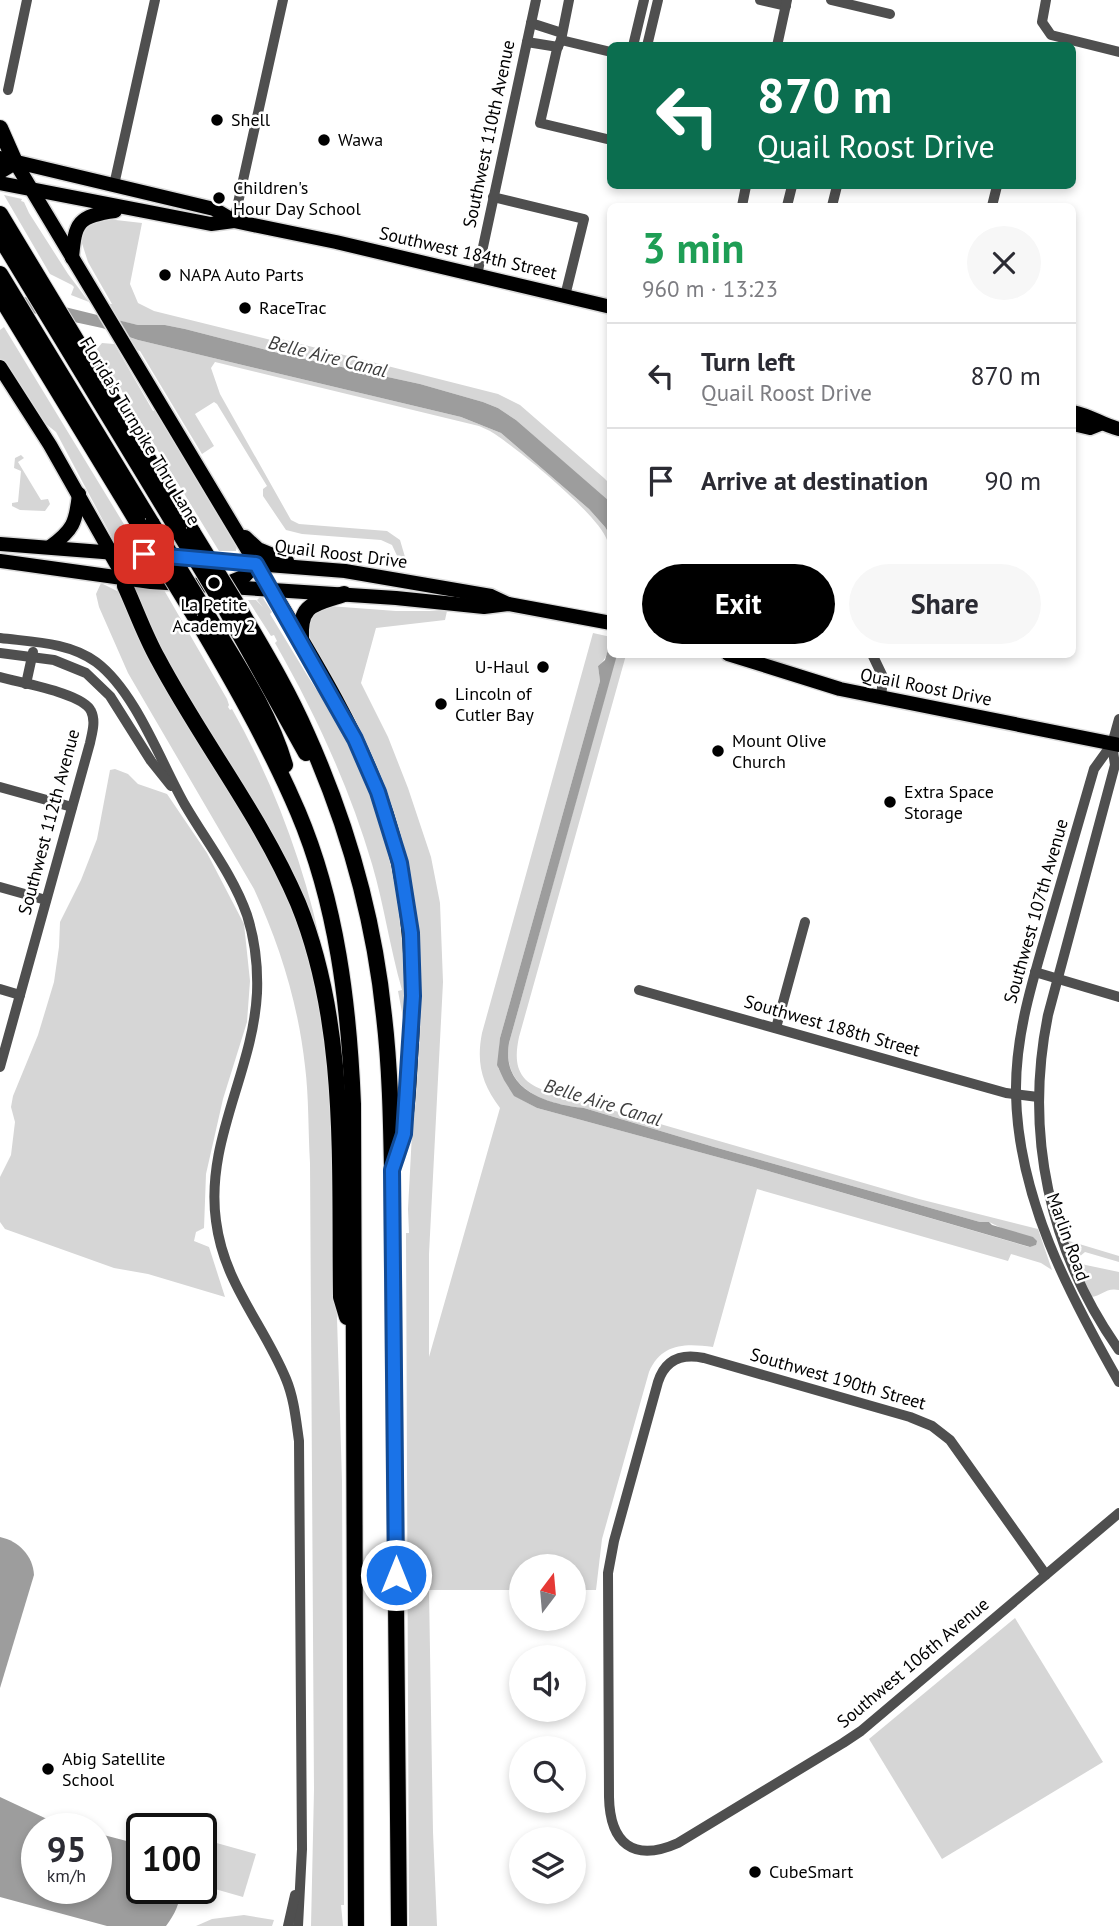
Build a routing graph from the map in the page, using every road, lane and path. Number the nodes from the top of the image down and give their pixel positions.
1 (27, 0) edge
2 (155, 0) edge
3 (283, 0) edge
4 (536, 0) edge
5 (569, 0) edge
6 (644, 0) edge
7 (658, 0) edge
8 (760, 0) edge
9 (831, 0) edge
10 (1046, 0) edge
11 (786, 3) edge
12 (891, 13) dead end
13 (531, 23) junction
14 (560, 40) junction
15 (527, 42) junction
16 (634, 42) edge
17 (648, 42) edge
18 (778, 42) edge
19 (607, 51) edge
20 (1119, 52) edge
21 (8, 90) dead end
22 (0, 128) edge
23 (607, 139) edge
24 (8, 160) edge
25 (0, 171) edge
26 (0, 183) edge
27 (114, 185) junction
28 (33, 189) junction
29 (493, 197) junction
30 (128, 209) junction
31 (0, 214) edge
32 (234, 220) junction
33 (0, 237) edge
34 (72, 258) junction
35 (0, 274) edge
36 (29, 274) junction
37 (477, 275) junction
38 (0, 296) edge
39 (565, 296) junction
40 (607, 306) edge
41 (31, 335) junction
42 (0, 367) edge
43 (1076, 413) edge
44 (1101, 424) junction
45 (1076, 425) edge
46 (1119, 429) edge
47 (79, 494) junction
48 (236, 529) junction
49 (0, 544) edge
50 (31, 546) junction
51 (50, 547) junction
52 (110, 551) junction
53 (161, 555) junction
54 (1, 561) edge
55 (256, 564) junction
56 (306, 568) junction
57 (125, 578) junction
58 (216, 587) junction
59 (272, 591) junction
60 (344, 594) junction
61 (508, 604) junction
62 (607, 622) edge
63 (0, 638) edge
64 (302, 641) junction
65 (34, 642) junction
66 (0, 653) edge
67 (86, 656) junction
68 (32, 657) junction
69 (740, 658) edge
70 (874, 658) edge
71 (79, 669) junction
72 (0, 677) edge
73 (26, 684) junction
74 (120, 687) junction
75 (110, 696) junction
76 (881, 698) junction
77 (1119, 719) edge
78 (1116, 745) edge
79 (0, 787) edge
80 (184, 802) junction
81 (72, 807) junction
82 (1066, 863) junction
83 (1088, 870) junction
84 (0, 887) edge
85 (46, 900) junction
86 (806, 922) dead end
87 (1035, 972) junction
88 (1058, 979) junction
89 (0, 989) edge
90 (639, 990) dead end
91 (20, 995) junction
92 (1119, 997) edge
93 (776, 1028) junction
94 (0, 1067) edge
95 (1016, 1093) junction
96 (1038, 1097) junction
97 (392, 1170) junction
98 (352, 1336) junction
99 (1119, 1349) edge
100 (1119, 1382) edge
101 (1119, 1513) edge
102 (1046, 1575) junction
103 (640, 1850) joint
104 (301, 1869) junction
105 (288, 1926) edge
106 (298, 1926) edge
107 (356, 1926) edge
108 (399, 1926) edge

1 - 21 street
2 - 27 street
3 - 32 street
4 - 13 street, Southwest 110th Avenue
5 - 14 street
6 - 16 street
7 - 17 street
8 - 11 street
9 - 12 street
10 - 20 street
11 - 18 street
13 - 14 street
13 - 15 street, Southwest 110th Avenue
14 - 15 street
14 - 19 street
14 - 23 street
15 - 29 street, Southwest 110th Avenue
22 - 24 highway
24 - 25 highway
24 - 27 main road, Southwest 184th Street
24 - 28 main road
26 - 28 main road, Southwest 184th Street
27 - 32 main road, Southwest 184th Street
28 - 30 main road, Southwest 184th Street
28 - 34 main road
29 - 37 street, Southwest 110th Avenue
29 - 39 street
30 - 32 main road, Southwest 184th Street
30 - 34 main road
31 - 36 highway
32 - 37 main road, Southwest 184th Street
33 - 36 highway
34 - 48 main road
35 - 41 highway
36 - 97 highway, bridge
37 - 39 main road, Southwest 184th Street
38 - 41 highway
39 - 40 main road, Southwest 184th Street
41 - 98 highway, bridge
42 - 47 main road
43 - 44 main road
44 - 45 main road
44 - 46 main road
47 - 51 main road
47 - 52 main road
48 - 55 main road
48 - 56 main road
49 - 50 main road, Quail Roost Drive
50 - 51 main road, Quail Roost Drive
50 - 54 main road
51 - 52 main road, Quail Roost Drive
52 - 53 main road, Quail Roost Drive
52 - 57 highway
53 - 55 main road, Quail Roost Drive
53 - 57 highway
54 - 57 main road, Quail Roost Drive
55 - 56 main road, Quail Roost Drive
55 - 58 main road
55 - 59 highway
56 - 61 main road, Quail Roost Drive
57 - 58 main road, Quail Roost Drive
57 - 98 highway
58 - 59 main road, Quail Roost Drive
59 - 60 main road, Quail Roost Drive
59 - 64 highway
60 - 61 main road, Quail Roost Drive
60 - 64 highway
61 - 62 main road, Quail Roost Drive
63 - 65 street
64 - 97 highway
65 - 67 street
65 - 68 street
66 - 68 street
67 - 71 street
67 - 74 street
68 - 71 street
68 - 73 street
69 - 76 main road, Quail Roost Drive
70 - 76 street
71 - 75 street
72 - 73 street
73 - 81 street, Southwest 112th Avenue
74 - 75 street
74 - 80 street
75 - 80 street
76 - 78 main road, Quail Roost Drive
77 - 78 street, Southwest 107th Avenue
78 - 82 street, Southwest 107th Avenue
78 - 83 street, Southwest 107th Avenue
79 - 81 street
80 - 104 street
81 - 85 street, Southwest 112th Avenue
82 - 83 street
82 - 87 street, Southwest 107th Avenue
83 - 88 street, Southwest 107th Avenue
84 - 85 street
85 - 91 street, Southwest 112th Avenue
86 - 93 street
87 - 88 street
87 - 95 street, Southwest 107th Avenue
88 - 92 street
88 - 96 street, Southwest 107th Avenue
89 - 91 street
90 - 93 street, Southwest 188th Street
91 - 94 street, Southwest 112th Avenue
93 - 95 street, Southwest 188th Street
95 - 96 street, Southwest 188th Street
95 - 100 street, Marlin Road
96 - 99 street, Marlin Road
97 - 108 highway
98 - 107 highway
101 - 102 street, Southwest 106th Avenue
102 - 103 street, Southwest 106th Avenue
102 - 103 street, Southwest 190th Street
104 - 105 street
104 - 106 street

